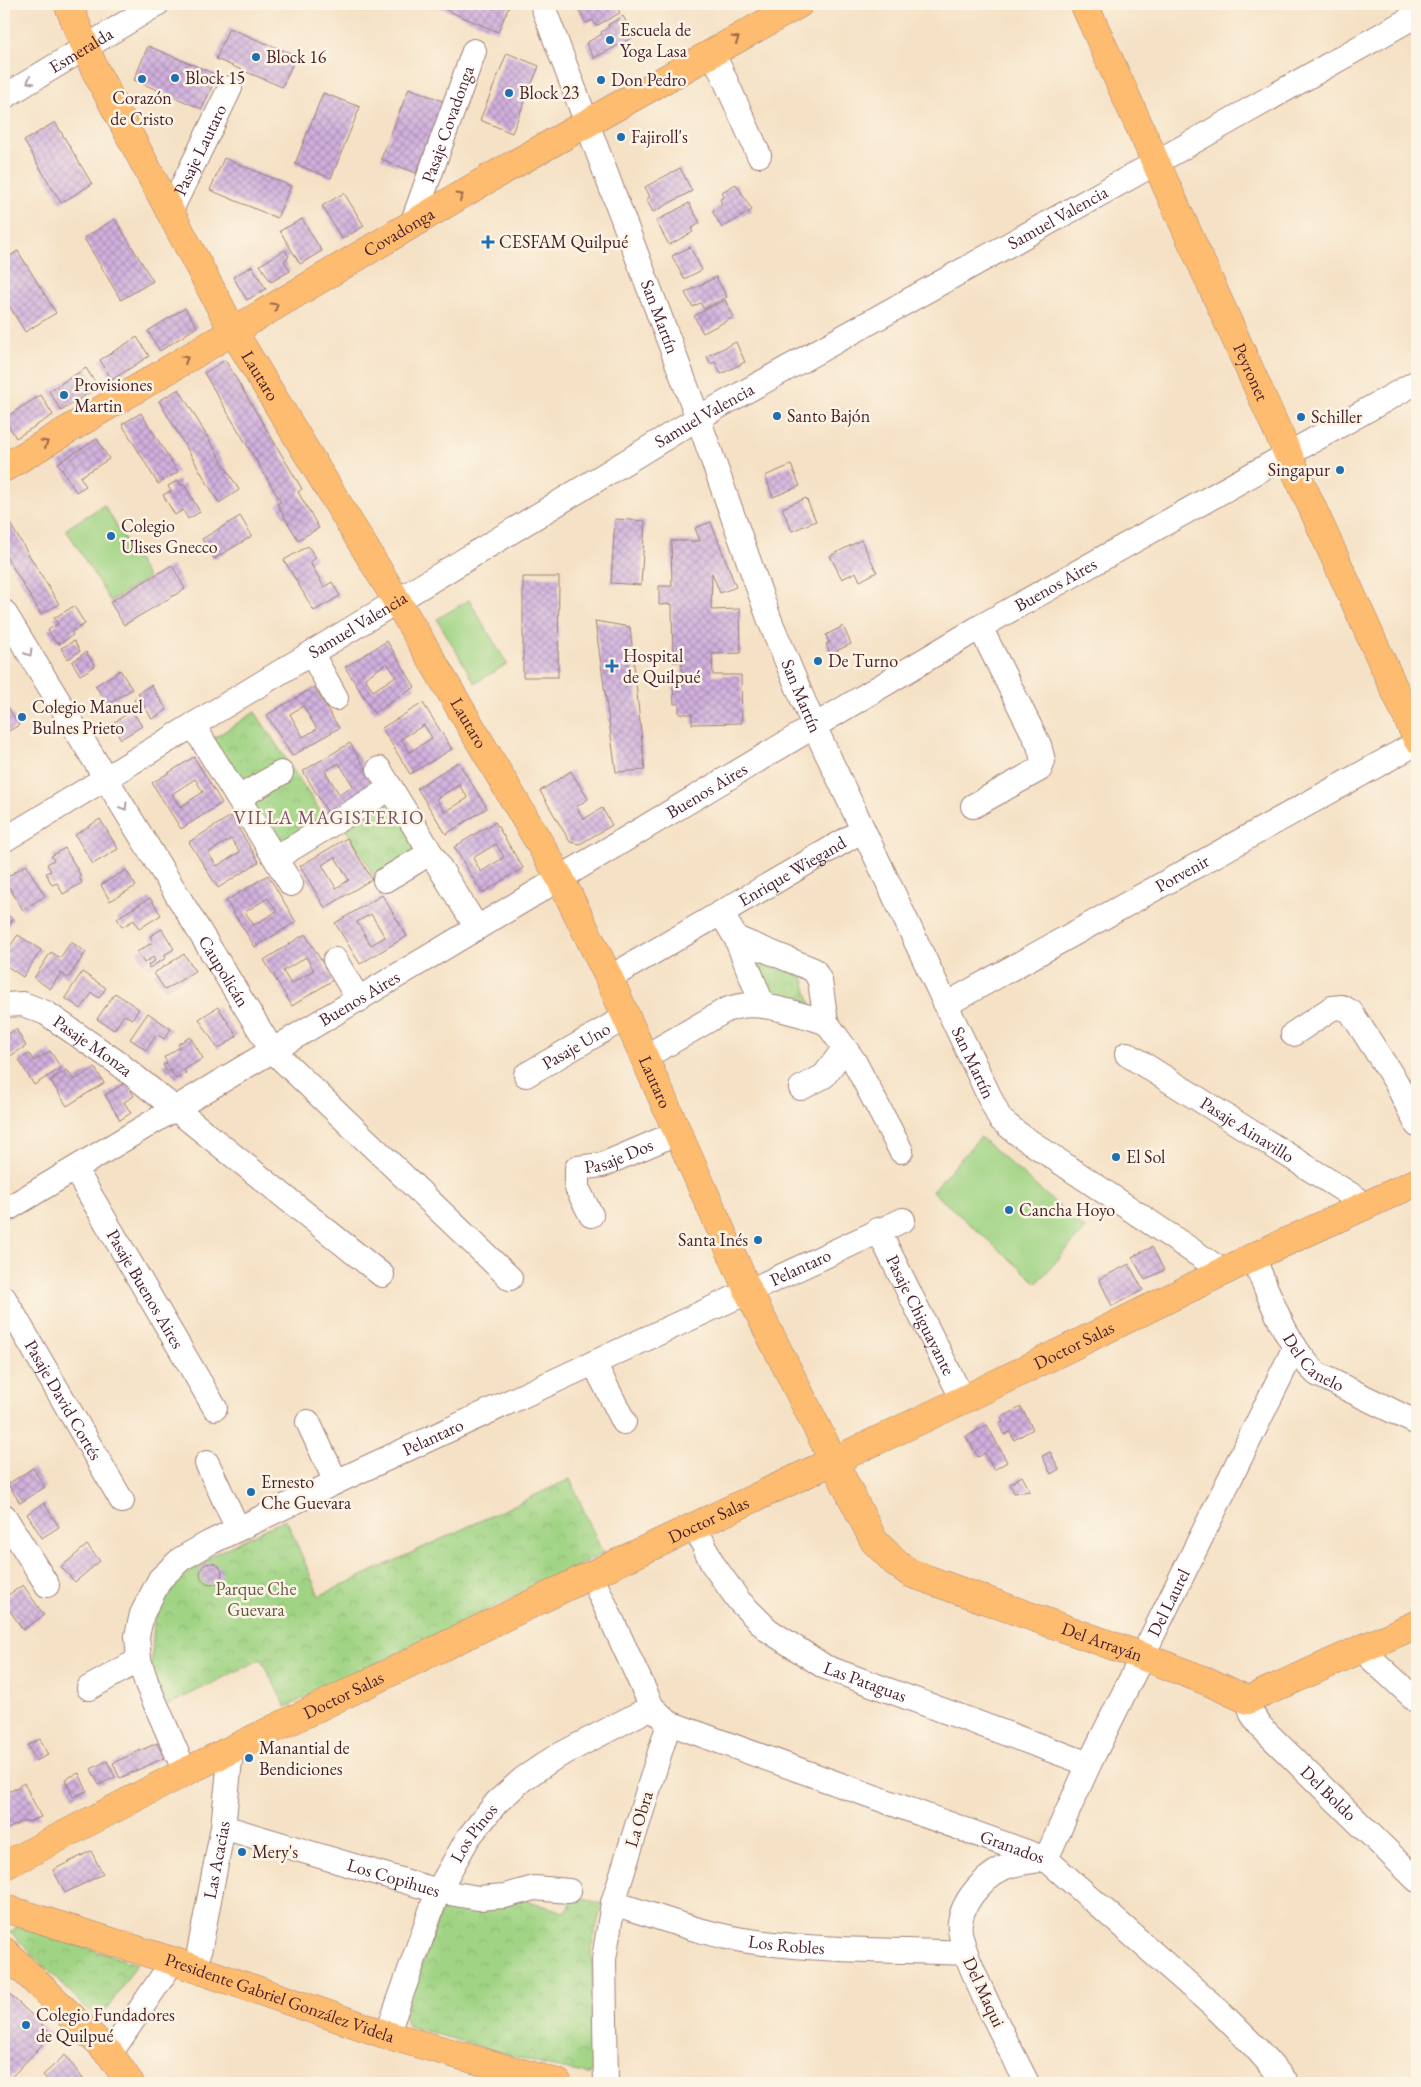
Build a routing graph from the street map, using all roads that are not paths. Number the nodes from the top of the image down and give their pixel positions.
1 (68, 4) edge
2 (157, 4) edge
3 (542, 4) edge
4 (799, 4) edge
5 (1084, 4) edge
6 (1417, 14) edge
7 (86, 48) junction
8 (474, 51) dead end
9 (713, 52) junction
10 (230, 88) dead end
11 (4, 97) edge
12 (587, 123) junction
13 (758, 155) dead end
14 (1155, 163) junction
15 (170, 212) junction
16 (412, 224) junction
17 (233, 331) junction
18 (1417, 382) edge
19 (698, 418) junction
20 (1287, 454) junction
21 (4, 468) edge
22 (397, 601) junction
23 (4, 612) edge
24 (980, 627) junction
25 (312, 654) junction
26 (336, 698) dead end
27 (193, 725) junction
28 (814, 726) junction
29 (1417, 739) edge
30 (1417, 743) edge
31 (281, 773) dead end
32 (106, 778) junction
33 (238, 798) junction
34 (973, 806) dead end
35 (864, 830) junction
36 (4, 840) edge
37 (430, 853) junction
38 (276, 858) junction
39 (560, 878) junction
40 (385, 880) dead end
41 (291, 884) dead end
42 (721, 913) junction
43 (477, 928) junction
44 (736, 938) junction
45 (335, 960) dead end
46 (610, 978) junction
47 (359, 1000) junction
48 (947, 1004) junction
49 (4, 1005) edge
50 (764, 1006) junction
51 (626, 1017) junction
52 (826, 1022) junction
53 (1293, 1034) dead end
54 (844, 1049) junction
55 (272, 1050) junction
56 (1128, 1054) dead end
57 (646, 1057) junction
58 (526, 1075) dead end
59 (801, 1088) dead end
60 (174, 1108) junction
61 (1417, 1125) edge
62 (677, 1132) junction
63 (901, 1151) dead end
64 (75, 1169) junction
65 (1417, 1182) edge
66 (1367, 1205) junction
67 (4, 1211) edge
68 (591, 1216) dead end
69 (903, 1220) dead end
70 (878, 1230) junction
71 (1253, 1257) junction
72 (1224, 1272) junction
73 (382, 1275) dead end
74 (510, 1278) dead end
75 (749, 1293) junction
76 (4, 1298) edge
77 (1295, 1347) junction
78 (594, 1363) junction
79 (963, 1400) junction
80 (215, 1408) dead end
81 (308, 1422) dead end
82 (624, 1422) dead end
83 (1417, 1423) edge
84 (833, 1462) junction
85 (207, 1463) dead end
86 (336, 1482) junction
87 (122, 1501) dead end
88 (4, 1516) edge
89 (695, 1526) junction
90 (238, 1528) junction
91 (591, 1575) junction
92 (47, 1585) dead end
93 (1417, 1624) edge
94 (1362, 1650) junction
95 (1144, 1657) junction
96 (139, 1660) junction
97 (89, 1688) dead end
98 (1248, 1700) junction
99 (1417, 1701) edge
100 (660, 1715) junction
101 (231, 1751) junction
102 (1089, 1764) junction
103 (185, 1772) junction
104 (223, 1827) junction
105 (1046, 1859) junction
106 (4, 1866) edge
107 (1417, 1880) edge
108 (438, 1891) junction
109 (569, 1891) dead end
110 (613, 1903) junction
111 (4, 1908) edge
112 (4, 1951) edge
113 (965, 1953) junction
114 (184, 1964) junction
115 (387, 2035) junction
116 (110, 2054) junction
117 (130, 2083) edge
118 (558, 2083) edge
119 (606, 2083) edge
120 (1027, 2083) edge
121 (1287, 2083) edge

1 - 7 main road, Lautaro
2 - 7 street, Esmeralda
3 - 12 street, San Martín
9 -> 4 main road, Covadonga
5 - 14 main road, Peyronet
6 - 14 street, Samuel Valencia
7 -> 11 street, Esmeralda
7 - 15 main road, Lautaro
8 - 16 street, Pasaje Covadonga
9 - 12 main road, Covadonga
9 - 13 street
10 - 15 street, Pasaje Lautaro
16 -> 12 main road, Covadonga
12 - 19 street, San Martín
14 - 19 street, Samuel Valencia
14 - 20 main road, Peyronet
15 - 17 main road, Lautaro
17 -> 16 main road, Covadonga
21 -> 17 main road, Covadonga
17 - 22 main road, Lautaro
18 - 20 street, Buenos Aires
19 - 22 street, Samuel Valencia
19 - 28 street, San Martín
20 - 24 street, Buenos Aires
20 - 29 main road, Peyronet
22 - 25 street, Samuel Valencia
22 - 39 main road, Lautaro
23 -> 32 street, Caupolicán
24 - 28 street, Buenos Aires
24 - 34 street
25 - 26 street
25 - 27 street, Samuel Valencia
27 - 32 street, Samuel Valencia
27 - 33 street
28 - 35 street, San Martín
28 - 39 street, Buenos Aires
30 - 48 street, Porvenir
31 - 33 street
32 - 36 street, Samuel Valencia
32 -> 55 street, Caupolicán
33 - 38 street
35 - 42 street, Enrique Wiegand
35 - 48 street, San Martín
37 - 38 street
37 - 40 street
37 - 43 street
38 - 41 street
39 - 43 street, Buenos Aires
39 - 46 main road, Lautaro
42 - 44 street, Enrique Wiegand
42 - 46 street, Enrique Wiegand
43 - 47 street, Buenos Aires
44 - 50 street, Enrique Wiegand
44 - 52 street
45 - 47 street
46 - 51 main road, Lautaro
47 - 55 street, Buenos Aires
48 - 72 street, San Martín
49 - 60 street, Pasaje Monza
50 - 52 street
50 - 57 street
51 - 57 main road, Lautaro
51 - 58 street, Pasaje Uno
52 - 54 street
53 - 61 street
54 - 59 street
54 - 63 street
55 - 60 street, Buenos Aires
55 - 74 street, Caupolicán
56 - 66 street, Pasaje Ainavillo
57 - 62 main road, Lautaro
60 - 64 street, Buenos Aires
60 - 73 street, Pasaje Monza
62 - 68 street, Pasaje Dos
62 - 75 main road, Lautaro
64 - 67 street, Buenos Aires
64 - 80 street, Pasaje Buenos Aires
65 - 66 main road, Doctor Salas
66 - 71 main road, Doctor Salas
69 - 70 street, Pelantaro
70 - 75 street, Pelantaro
70 - 79 street, Pasaje Chiguayante
71 - 72 main road, Doctor Salas
71 - 77 street, Del Canelo
72 - 79 main road, Doctor Salas
75 - 78 street, Pelantaro
75 - 84 main road, Lautaro
76 - 87 street, Pasaje David Cortés
77 - 83 street, Del Canelo
77 - 95 street, Del Laurel
78 - 82 street
78 - 86 street, Pelantaro
79 - 84 main road, Doctor Salas
81 - 86 street
84 - 89 main road, Doctor Salas
84 - 95 main road, Del Arrayán
85 - 90 street
86 - 90 street, Pelantaro
88 - 92 street
89 - 91 main road, Doctor Salas
89 - 102 street, Las Pataguas
90 - 96 street, Pelantaro
91 - 100 street
91 - 101 main road, Doctor Salas
93 - 94 main road
94 - 98 main road
94 - 99 street
95 - 98 main road, Del Arrayán
95 - 102 street, Del Laurel
96 - 97 street
96 - 103 street, Pelantaro
98 - 107 street, Del Boldo
100 - 105 street, Granados
100 - 108 street, Los Pinos
100 - 110 street, La Obra
101 - 103 main road, Doctor Salas
101 - 104 street, Las Acacias
102 - 105 street, Del Laurel
103 - 106 main road, Doctor Salas
104 - 108 street, Los Copihues
104 - 114 street, Las Acacias
105 - 113 street, Del Maqui
105 - 121 street, Granados
108 - 109 street, Los Copihues
108 - 115 street, Los Pinos
110 - 113 street, Los Robles
110 - 119 street, La Obra
111 - 114 main road, Presidente Gabriel González Videla
112 - 116 main road
113 - 120 street, Del Maqui
114 - 115 main road, Presidente Gabriel González Videla
114 - 116 street, Las Acacias
115 - 118 main road, Presidente Gabriel González Videla
116 - 117 main road

